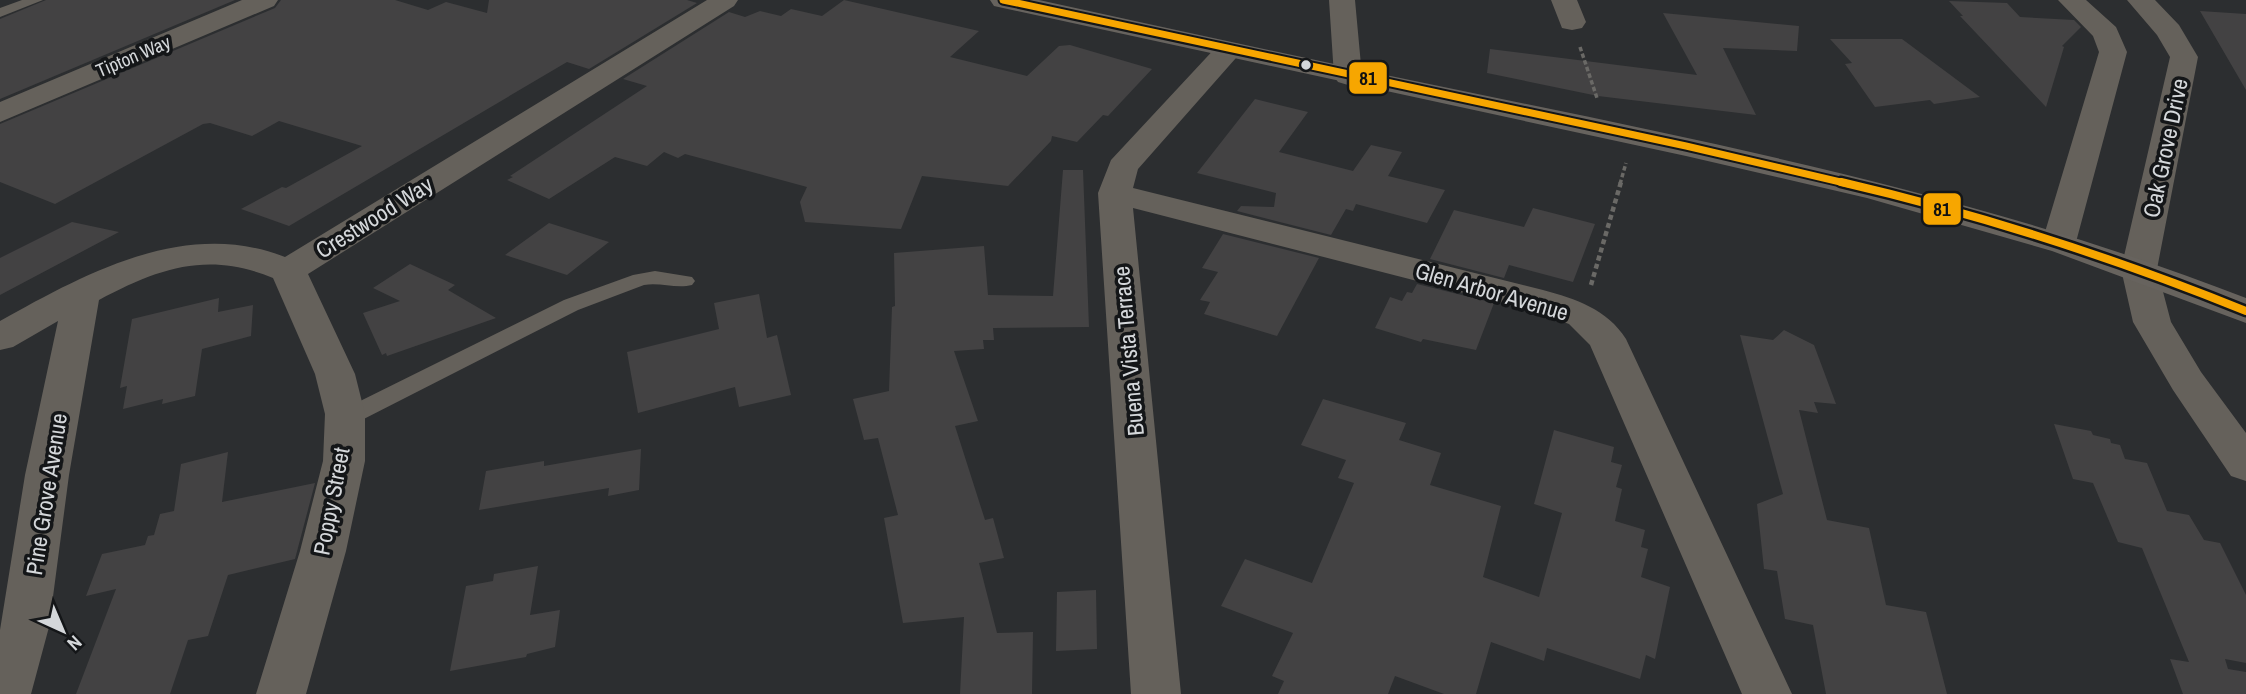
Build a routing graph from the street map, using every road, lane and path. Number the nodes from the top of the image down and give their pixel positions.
1 (36, 0) edge
2 (265, 0) edge
3 (725, 0) edge
4 (1003, 0) edge
5 (1342, 0) edge
6 (2071, 0) edge
7 (2140, 0) edge
8 (1568, 11) edge
9 (0, 13) edge
10 (1229, 50) junction
11 (1348, 76) junction
12 (0, 113) edge
13 (1607, 129) junction
14 (1115, 193) junction
15 (2059, 242) junction
16 (2139, 269) junction
17 (288, 271) junction
18 (685, 281) dead end
19 (82, 293) junction
20 (2246, 311) edge
21 (1582, 316) junction
22 (0, 338) edge
23 (344, 419) junction
24 (2246, 465) edge
25 (6, 694) edge
26 (281, 694) edge
27 (1156, 694) edge
28 (1767, 694) edge

1 - 9 lane
2 - 12 street, Tipton Way
3 - 17 street, Crestwood Way
4 - 10 main road
5 - 11 street
6 - 15 street
7 - 16 street, Oak Grove Drive
8 - 13 path
10 - 11 main road
10 - 14 street, Buena Vista Terrace
11 - 13 main road
13 - 15 main road
13 - 21 path
14 - 21 street, Glen Arbor Avenue
14 - 27 street, Buena Vista Terrace
15 - 16 main road
16 - 20 main road
16 - 24 street
17 - 19 street
17 - 23 street, Poppy Street
18 - 23 lane
19 - 22 street
19 - 25 street, Pine Grove Avenue
21 - 28 street, Glen Arbor Avenue
23 - 26 street, Poppy Street

